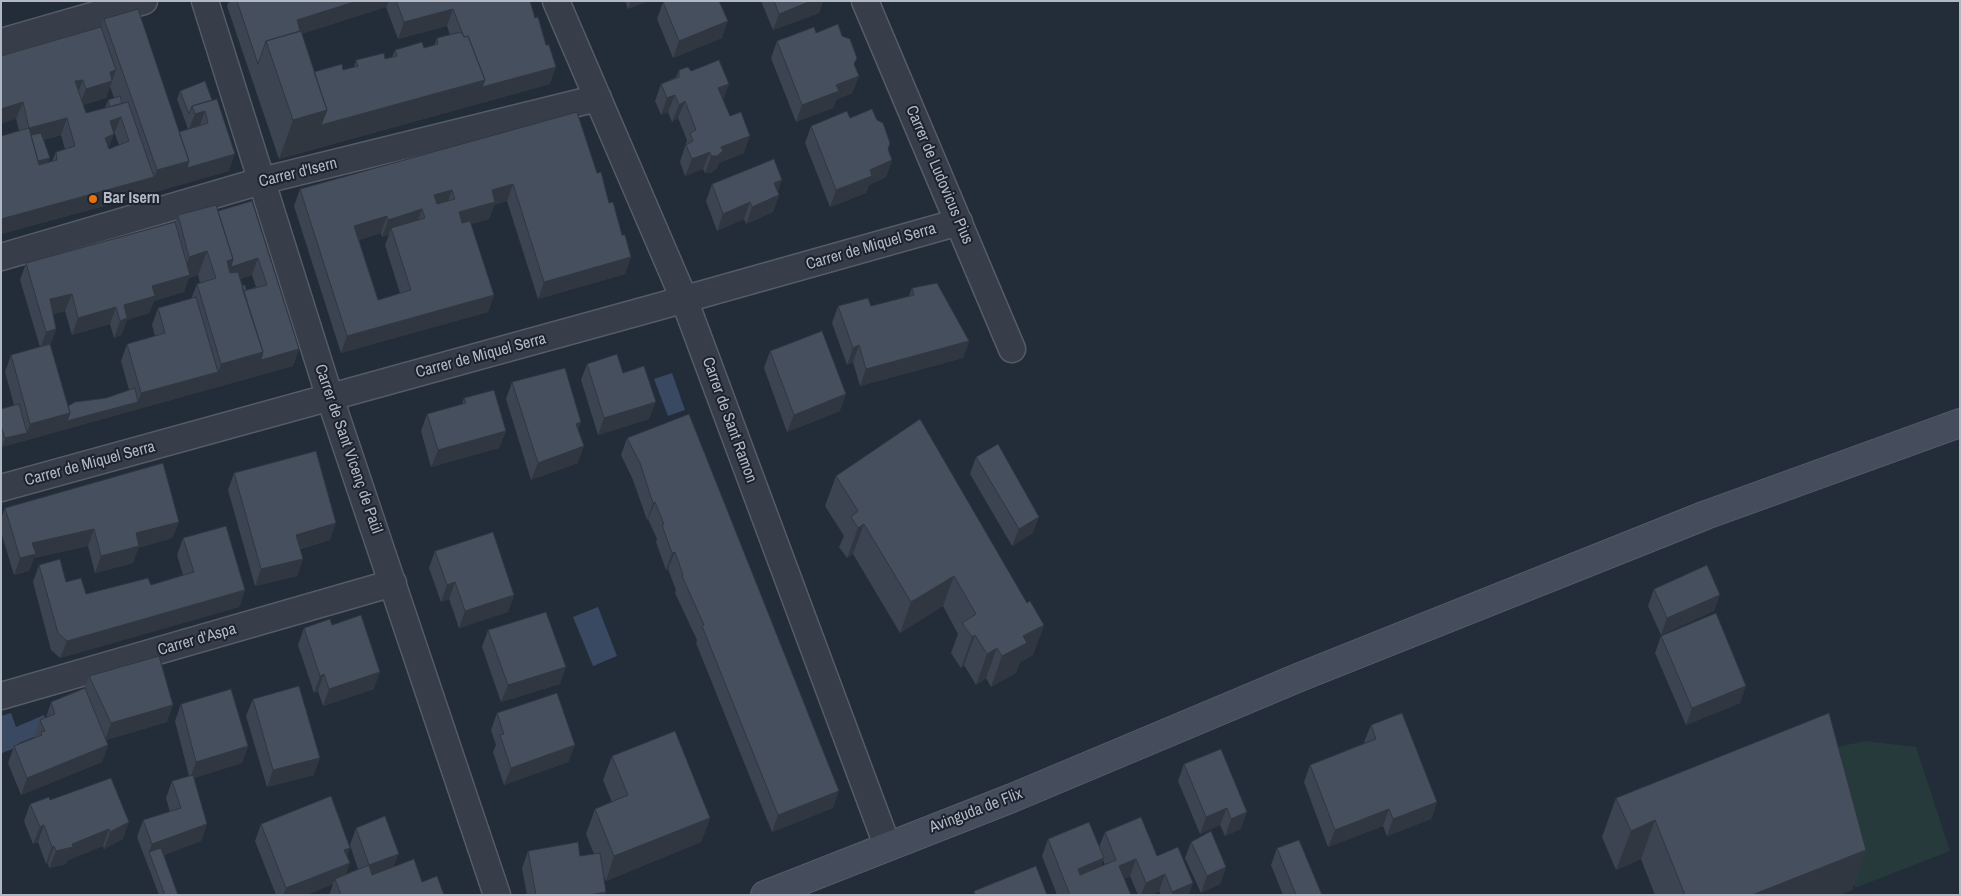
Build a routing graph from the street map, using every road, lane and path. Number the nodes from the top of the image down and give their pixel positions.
1 (144, 1) edge
2 (205, 1) edge
3 (556, 1) edge
4 (866, 1) edge
5 (1, 42) edge
6 (598, 98) junction
7 (262, 181) junction
8 (959, 222) junction
9 (1, 256) edge
10 (684, 299) junction
11 (1012, 349) dead end
12 (330, 398) junction
13 (1960, 423) edge
14 (1, 488) edge
15 (393, 583) junction
16 (1, 696) edge
17 (887, 845) junction
18 (497, 895) edge
19 (765, 895) edge

1 - 5 street
2 - 7 street, Carrer de Sant Vicenç de Paül
3 - 6 street, Carrer de Sant Ramon
4 - 8 street, Carrer de Ludovicus Pius
6 - 7 street, Carrer d'Isern
6 - 10 street, Carrer de Sant Ramon
7 - 9 street, Carrer d'Isern
7 - 12 street, Carrer de Sant Vicenç de Paül
8 - 10 street, Carrer de Miquel Serra
8 - 11 street, Carrer de Ludovicus Pius
10 - 12 street, Carrer de Miquel Serra
10 - 17 street, Carrer de Sant Ramon
12 - 14 street, Carrer de Miquel Serra
12 - 15 street, Carrer de Sant Vicenç de Paül
13 - 17 street, Avinguda de Flix
15 - 16 street, Carrer d'Aspa
15 - 18 street, Carrer de Sant Vicenç de Paül
17 - 19 street, Avinguda de Flix

